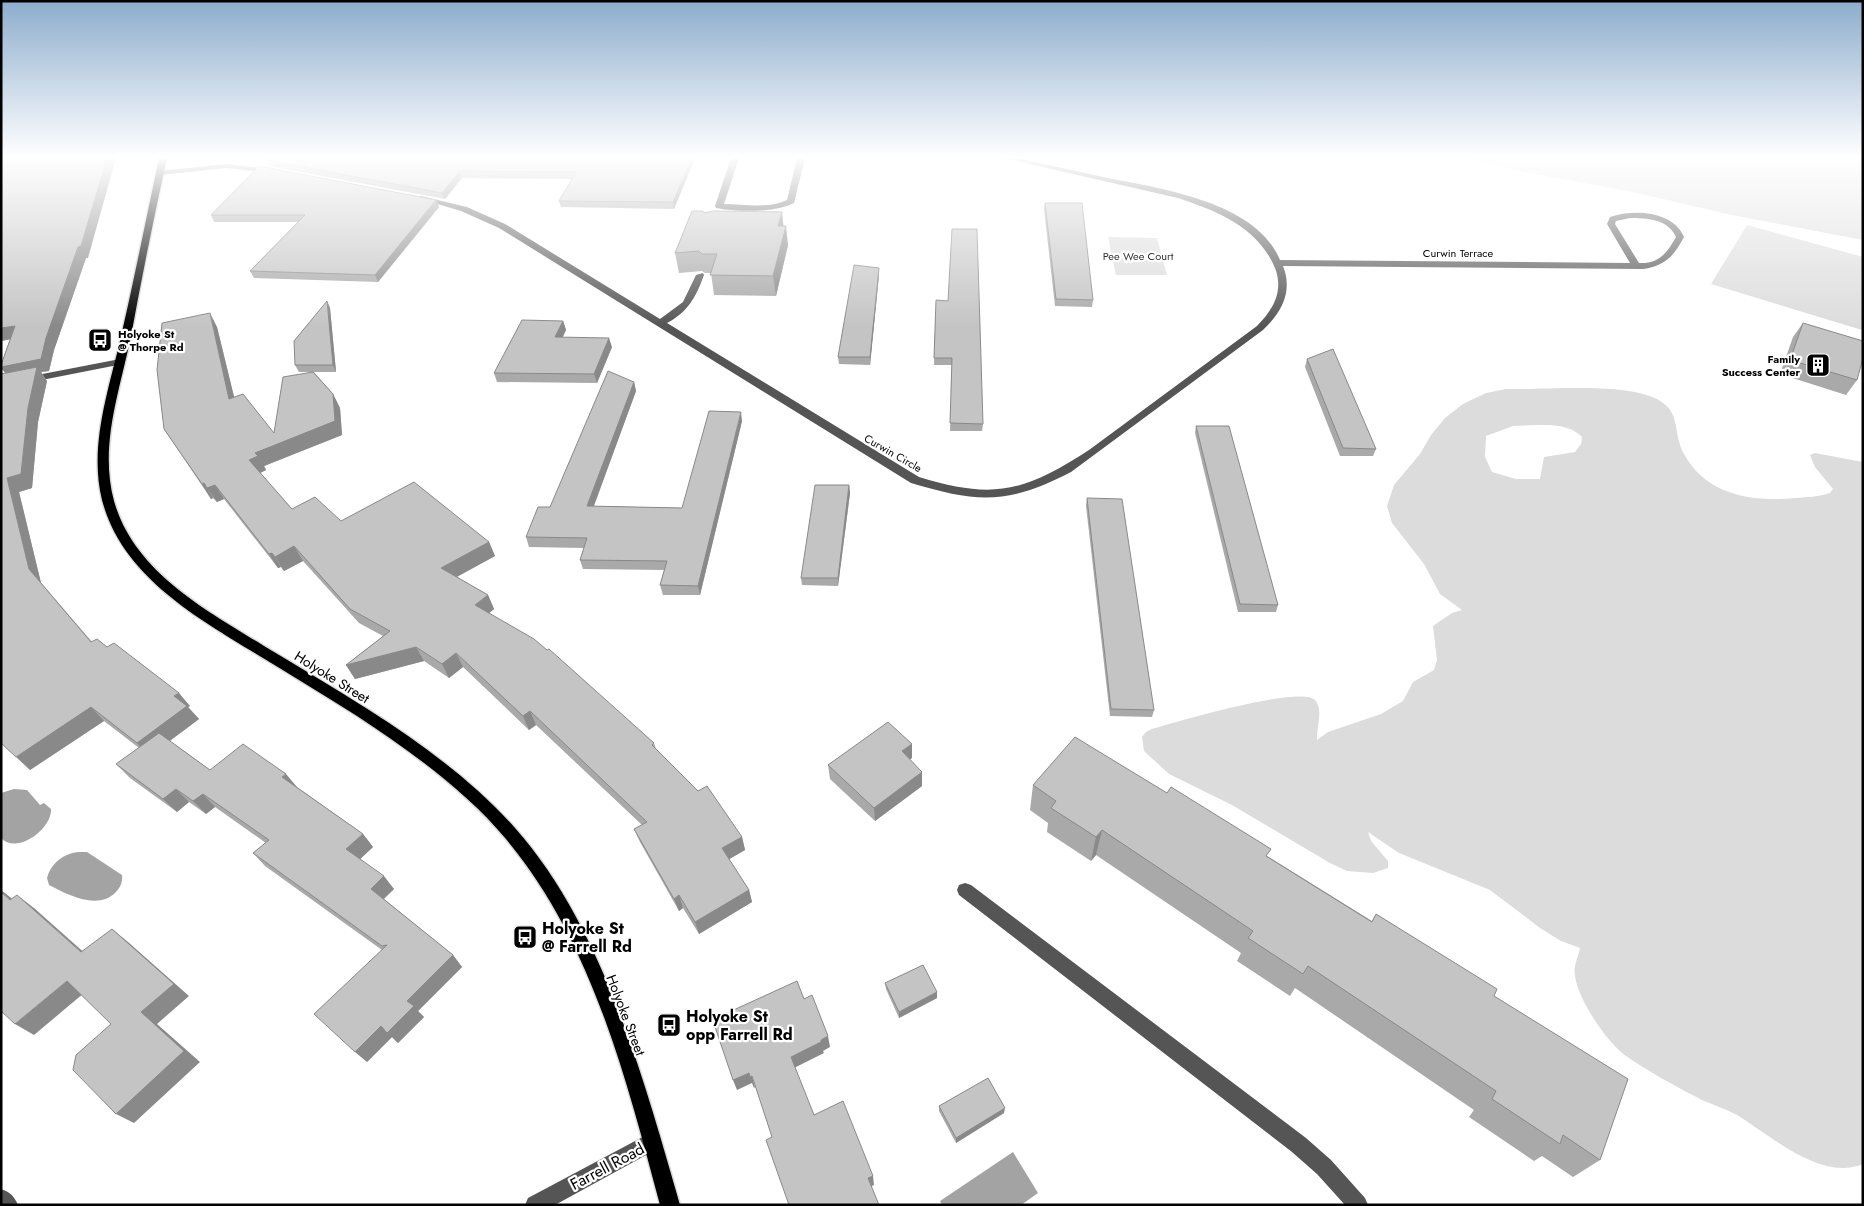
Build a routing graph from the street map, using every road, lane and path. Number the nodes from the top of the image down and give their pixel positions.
1 (151, 214) edge
2 (475, 214) edge
3 (1227, 214) edge
4 (1279, 263) junction
5 (1636, 266) junction
6 (700, 275) edge
7 (660, 323) junction
8 (120, 362) junction
9 (1, 385) edge
10 (965, 890) dead end
11 (652, 1141) junction
12 (1, 1198) edge
13 (8, 1205) edge
14 (535, 1205) edge
15 (670, 1205) edge
16 (1358, 1205) edge

1 - 8 main road, Holyoke Street
2 - 7 street, Curwin Circle
3 - 4 street, Curwin Circle
4 - 5 street, Curwin Terrace
4 - 7 street, Curwin Circle
5 - 5 street, Curwin Terrace
6 - 7 street
8 - 9 street
8 - 11 main road, Holyoke Street
10 - 16 street
11 - 14 street, Farrell Road
11 - 15 main road, Holyoke Street
12 - 13 street

